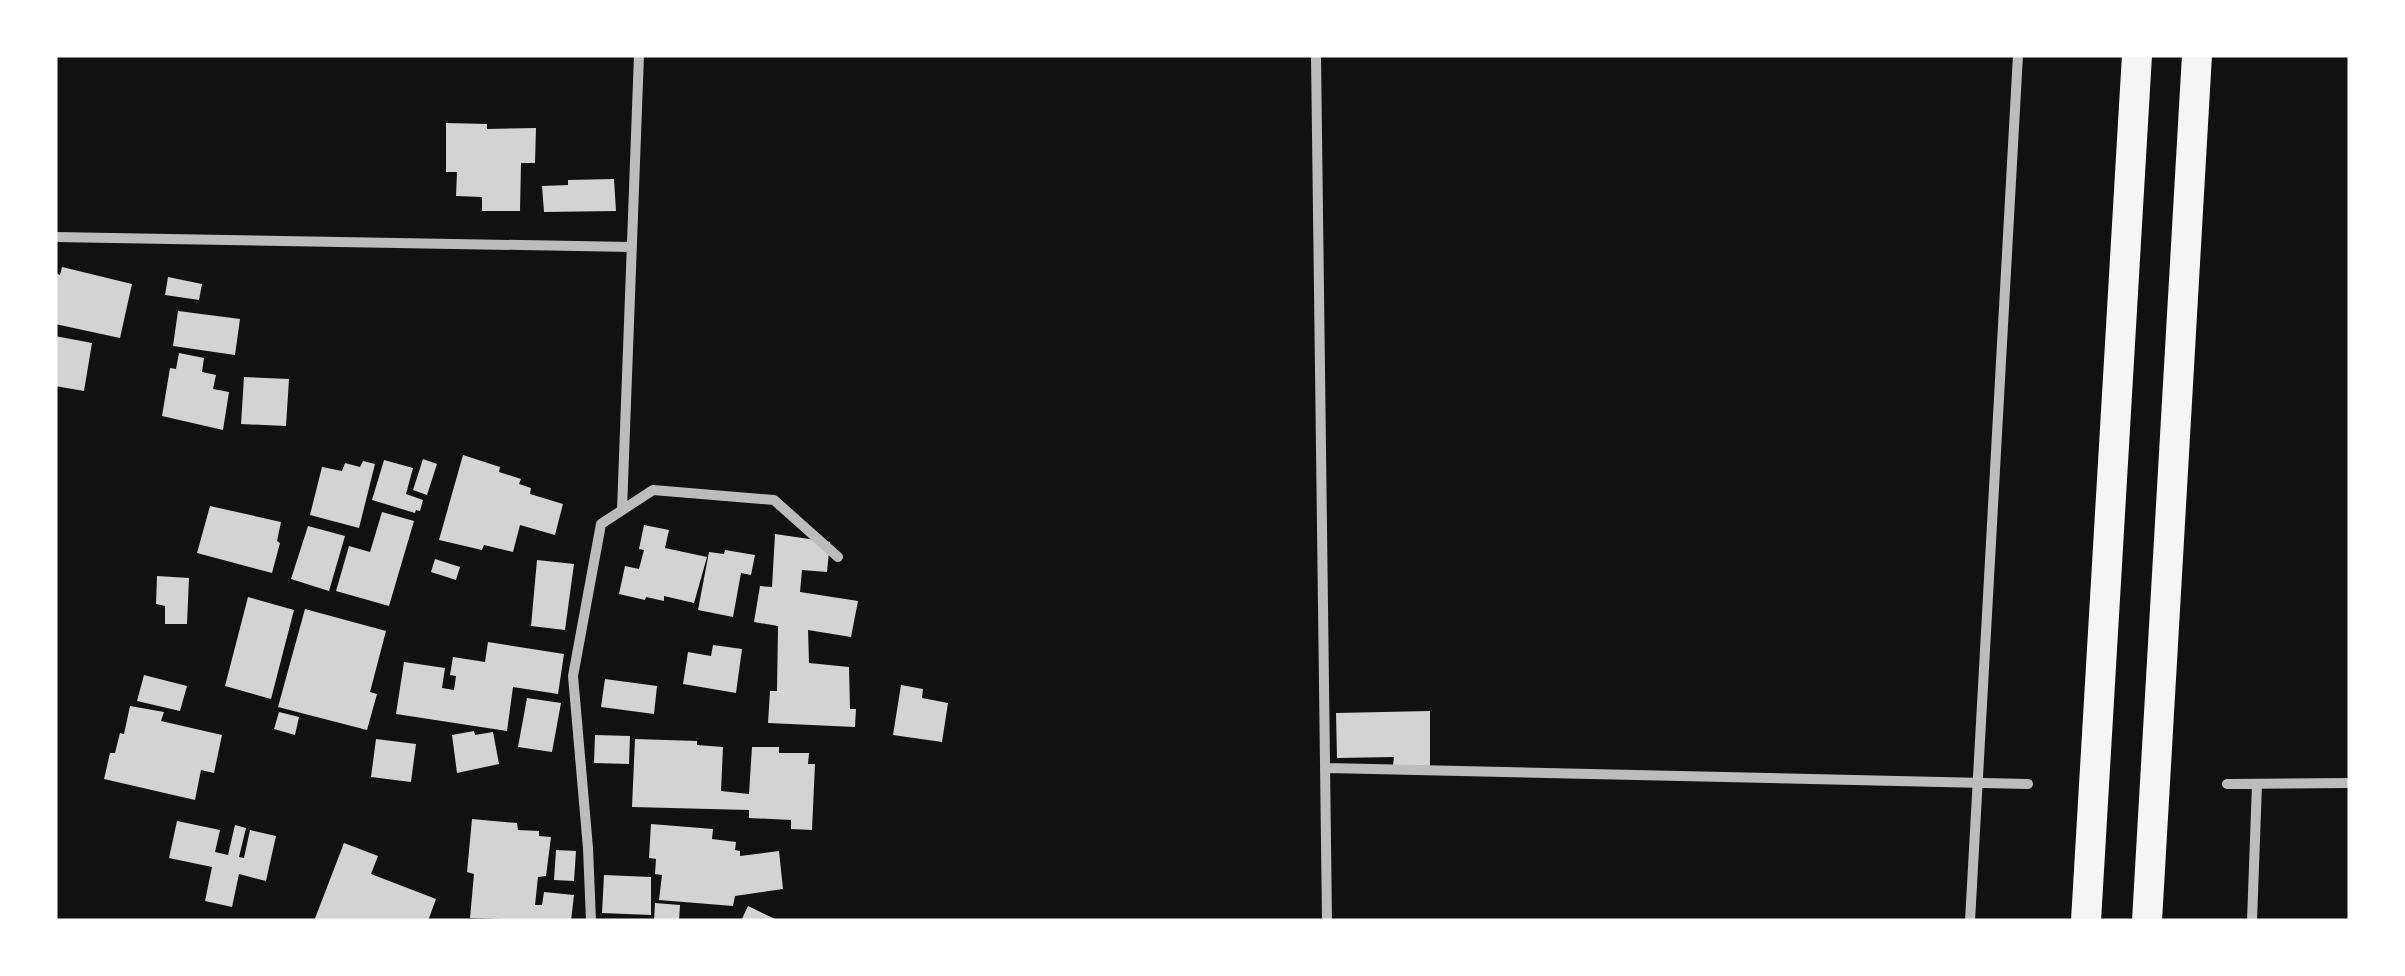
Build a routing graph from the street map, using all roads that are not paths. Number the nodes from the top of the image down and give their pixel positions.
1 (639, 55) edge
2 (1316, 55) edge
3 (2018, 55) edge
4 (2137, 55) edge
5 (2197, 55) edge
6 (55, 237) edge
7 (632, 247) junction
8 (622, 510) junction
9 (838, 557) dead end
10 (1328, 768) junction
11 (2350, 783) edge
12 (1978, 784) junction
13 (2028, 784) dead end
14 (2227, 784) dead end
15 (2258, 784) junction
16 (591, 921) edge
17 (1327, 921) edge
18 (1970, 921) edge
19 (2086, 921) edge
20 (2146, 921) edge
21 (2252, 921) edge

1 - 7 street
2 - 10 street
3 - 12 street
4 - 19 highway
5 - 20 highway
6 - 7 street
7 - 8 street
8 - 9 street
8 - 16 street
10 - 12 street
10 - 17 street
11 - 15 street
12 - 13 street
12 - 18 street
14 - 15 street
15 - 21 street

